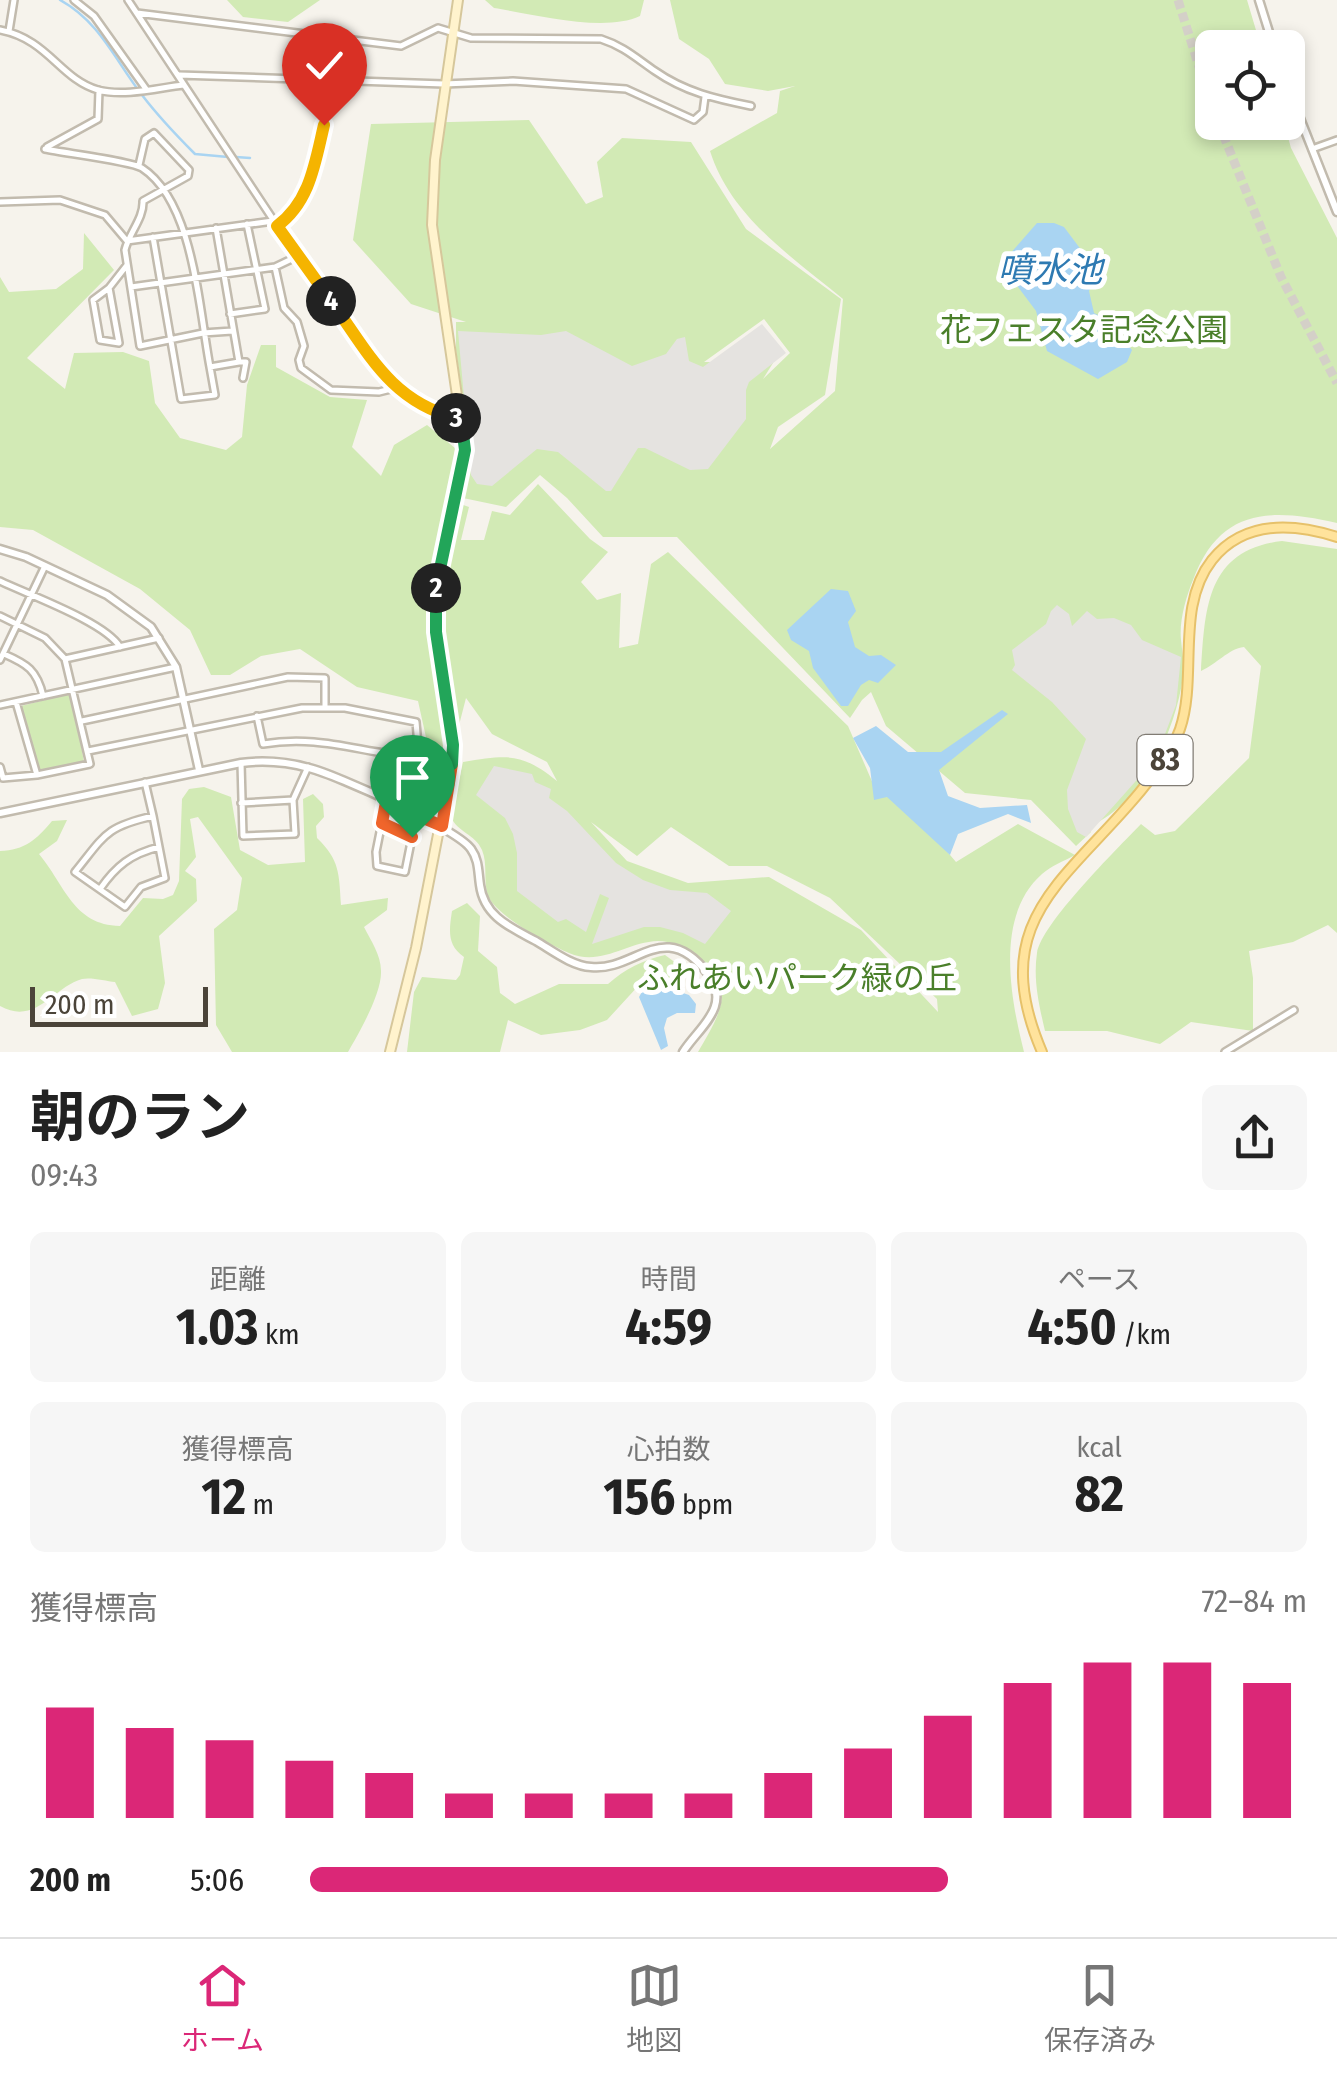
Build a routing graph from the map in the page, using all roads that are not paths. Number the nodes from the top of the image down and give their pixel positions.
1 (14, 0) edge
2 (74, 0) edge
3 (128, 0) edge
4 (458, 0) edge
5 (1259, 0) edge
6 (136, 14) junction
7 (0, 30) edge
8 (1268, 30) edge
9 (9, 32) junction
10 (454, 32) junction
11 (325, 36) junction
12 (179, 75) junction
13 (324, 79) junction
14 (444, 84) junction
15 (184, 85) junction
16 (99, 90) junction
17 (141, 90) junction
18 (706, 97) junction
19 (751, 106) dead end
20 (1305, 136) edge
21 (1337, 140) edge
22 (1310, 150) junction
23 (139, 165) junction
24 (164, 190) junction
25 (0, 202) edge
26 (1337, 212) edge
27 (275, 223) junction
28 (247, 224) junction
29 (216, 228) junction
30 (184, 233) junction
31 (153, 237) junction
32 (127, 240) junction
33 (298, 256) junction
34 (127, 265) junction
35 (275, 267) junction
36 (255, 270) junction
37 (223, 274) junction
38 (193, 278) junction
39 (160, 283) junction
40 (131, 287) junction
41 (110, 288) junction
42 (230, 314) junction
43 (232, 332) junction
44 (203, 333) junction
45 (169, 340) junction
46 (239, 362) junction
47 (210, 367) junction
48 (243, 378) dead end
49 (395, 388) junction
50 (461, 419) junction
51 (1337, 537) edge
52 (0, 549) edge
53 (45, 566) junction
54 (0, 581) edge
55 (31, 596) junction
56 (0, 616) edge
57 (17, 624) junction
58 (159, 638) junction
59 (120, 647) junction
60 (1, 655) edge
61 (65, 659) junction
62 (176, 667) junction
63 (74, 689) junction
64 (43, 696) junction
65 (185, 699) junction
66 (16, 702) junction
67 (0, 706) edge
68 (326, 706) junction
69 (256, 716) junction
70 (82, 721) junction
71 (192, 730) junction
72 (88, 752) junction
73 (241, 762) junction
74 (0, 767) edge
75 (308, 767) junction
76 (199, 770) junction
77 (37, 776) junction
78 (146, 782) junction
79 (293, 800) junction
80 (386, 802) junction
81 (241, 803) junction
82 (0, 813) edge
83 (153, 816) junction
84 (382, 823) junction
85 (442, 826) junction
86 (159, 847) junction
87 (100, 889) junction
88 (1294, 1010) dead end
89 (390, 1052) edge
90 (683, 1052) edge
91 (1042, 1052) edge
92 (1225, 1052) edge

1 - 9 street
2 - 17 street
3 - 6 street
4 - 10 main road
5 - 8 street
6 - 11 street
6 - 12 street
7 - 9 street
9 - 16 street
10 - 11 street
10 - 14 main road
10 - 18 street
11 - 13 street
12 - 13 street
12 - 15 street
13 - 14 street
13 - 27 street
14 - 18 street
14 - 50 main road
15 - 17 street
15 - 27 street
16 - 17 street
16 - 23 street
18 - 19 street
20 - 22 street
21 - 22 street
22 - 26 street
23 - 24 street
23 - 24 street
24 - 30 street
24 - 32 street
25 - 32 street
27 - 28 street
27 - 33 street
28 - 29 street
28 - 36 street
29 - 30 street
29 - 37 street
30 - 31 street
30 - 38 street
31 - 32 street
31 - 39 street
32 - 34 street
33 - 35 street
33 - 49 street
34 - 40 street
34 - 41 street
35 - 36 street
35 - 49 street
36 - 37 street
36 - 42 street
37 - 38 street
37 - 42 street
38 - 39 street
38 - 44 street
39 - 40 street
39 - 45 street
40 - 45 street
41 - 41 street
42 - 43 street
43 - 44 street
43 - 46 street
44 - 45 street
44 - 47 street
45 - 47 street
46 - 47 street
46 - 48 street
49 - 50 street
50 - 85 main road
51 - 91 main road, 83
52 - 53 street
53 - 55 street
53 - 58 street
54 - 55 street
55 - 57 street
55 - 59 street
56 - 57 street
57 - 60 street
57 - 61 street
58 - 59 street
58 - 62 street
59 - 61 street
60 - 64 street
61 - 63 street
62 - 63 street
62 - 65 street
63 - 64 street
63 - 70 street
64 - 66 street
65 - 68 street
65 - 70 street
65 - 71 street
66 - 67 street
66 - 77 street
68 - 69 street
68 - 69 street
69 - 71 street
70 - 72 street
71 - 72 street
71 - 76 street
72 - 77 street
73 - 75 street
73 - 76 street
73 - 81 street
74 - 77 street
75 - 79 street
75 - 80 street
76 - 78 street
78 - 82 street
78 - 83 street
79 - 81 street
79 - 81 street
80 - 84 street
80 - 85 street
83 - 86 street
83 - 87 street
84 - 84 street
85 - 89 main road
85 - 90 street
86 - 87 street
86 - 87 street
88 - 92 street

